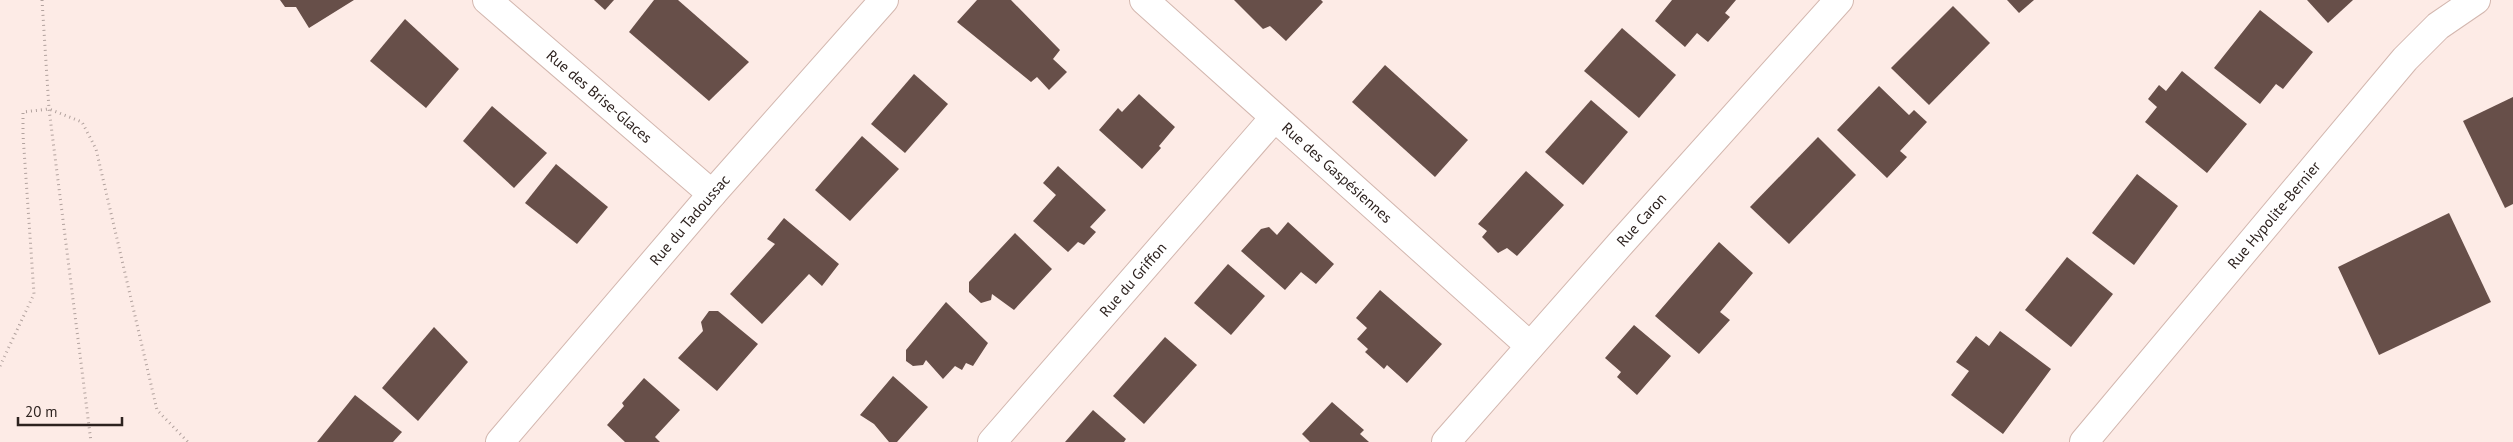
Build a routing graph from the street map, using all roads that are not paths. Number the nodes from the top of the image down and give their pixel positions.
1 (487, 0) edge
2 (884, 0) edge
3 (1144, 0) edge
4 (1839, 0) edge
5 (2476, 0) edge
6 (1274, 118) junction
7 (712, 194) junction
8 (1530, 346) junction
9 (500, 442) edge
10 (992, 442) edge
11 (1446, 442) edge
12 (2084, 442) edge

1 - 7 street, Rue des Brise-Glaces
2 - 7 street, Rue du Tadoussac
3 - 6 street, Rue des Gaspésiennes
4 - 8 street, Rue Caron
5 - 12 street, Rue Hypolite-Bernier
6 - 8 street, Rue des Gaspésiennes
6 - 10 street, Rue du Griffon
7 - 9 street, Rue du Tadoussac
8 - 11 street, Rue Caron

